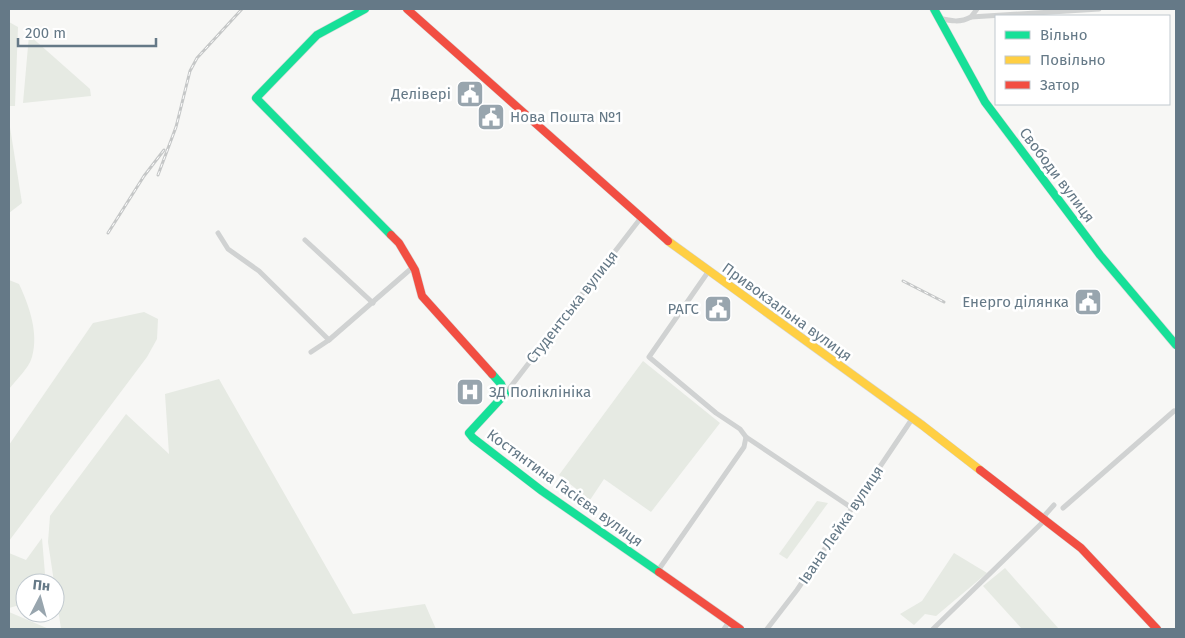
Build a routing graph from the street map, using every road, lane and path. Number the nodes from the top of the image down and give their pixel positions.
1 (365, 9) edge
2 (407, 9) edge
3 (934, 9) edge
4 (977, 9) edge
5 (1099, 9) edge
6 (1011, 15) edge
7 (995, 16) edge
8 (971, 17) junction
9 (939, 18) junction
10 (640, 220) junction
11 (218, 233) dead end
12 (305, 240) dead end
13 (413, 267) junction
14 (708, 272) junction
15 (373, 303) junction
16 (330, 340) junction
17 (1176, 345) edge
18 (311, 352) dead end
19 (505, 394) junction
20 (1174, 412) dead end
21 (912, 419) junction
22 (746, 437) junction
23 (1054, 505) dead end
24 (852, 508) junction
25 (1063, 508) dead end
26 (1046, 519) junction
27 (658, 572) junction
28 (729, 622) junction
29 (724, 629) edge
30 (740, 629) edge
31 (767, 629) edge
32 (933, 629) edge
33 (1157, 629) edge

1 - 13 street
2 - 10 street, Привокзальна вулиця
3 - 9 street, Свободи вулиця
4 - 8 street
5 - 6 street
7 - 8 street
8 - 9 street
9 - 17 street, Свободи вулиця
10 - 14 street, Привокзальна вулиця
10 - 19 street, Студентська вулиця
11 - 16 street
12 - 15 street
13 - 15 street
13 - 19 street
14 - 21 street, Привокзальна вулиця
14 - 22 street
15 - 16 street
16 - 18 street
19 - 27 street, Костянтина Гасієва вулиця
20 - 25 street
21 - 24 street, Івана Лейка вулиця
21 - 26 street, Привокзальна вулиця
22 - 24 street
22 - 27 street
23 - 26 street
24 - 31 street, Івана Лейка вулиця
26 - 32 street
26 - 33 street, Привокзальна вулиця
27 - 28 street, Костянтина Гасієва вулиця
28 - 29 street
28 - 30 street, Костянтина Гасієва вулиця

